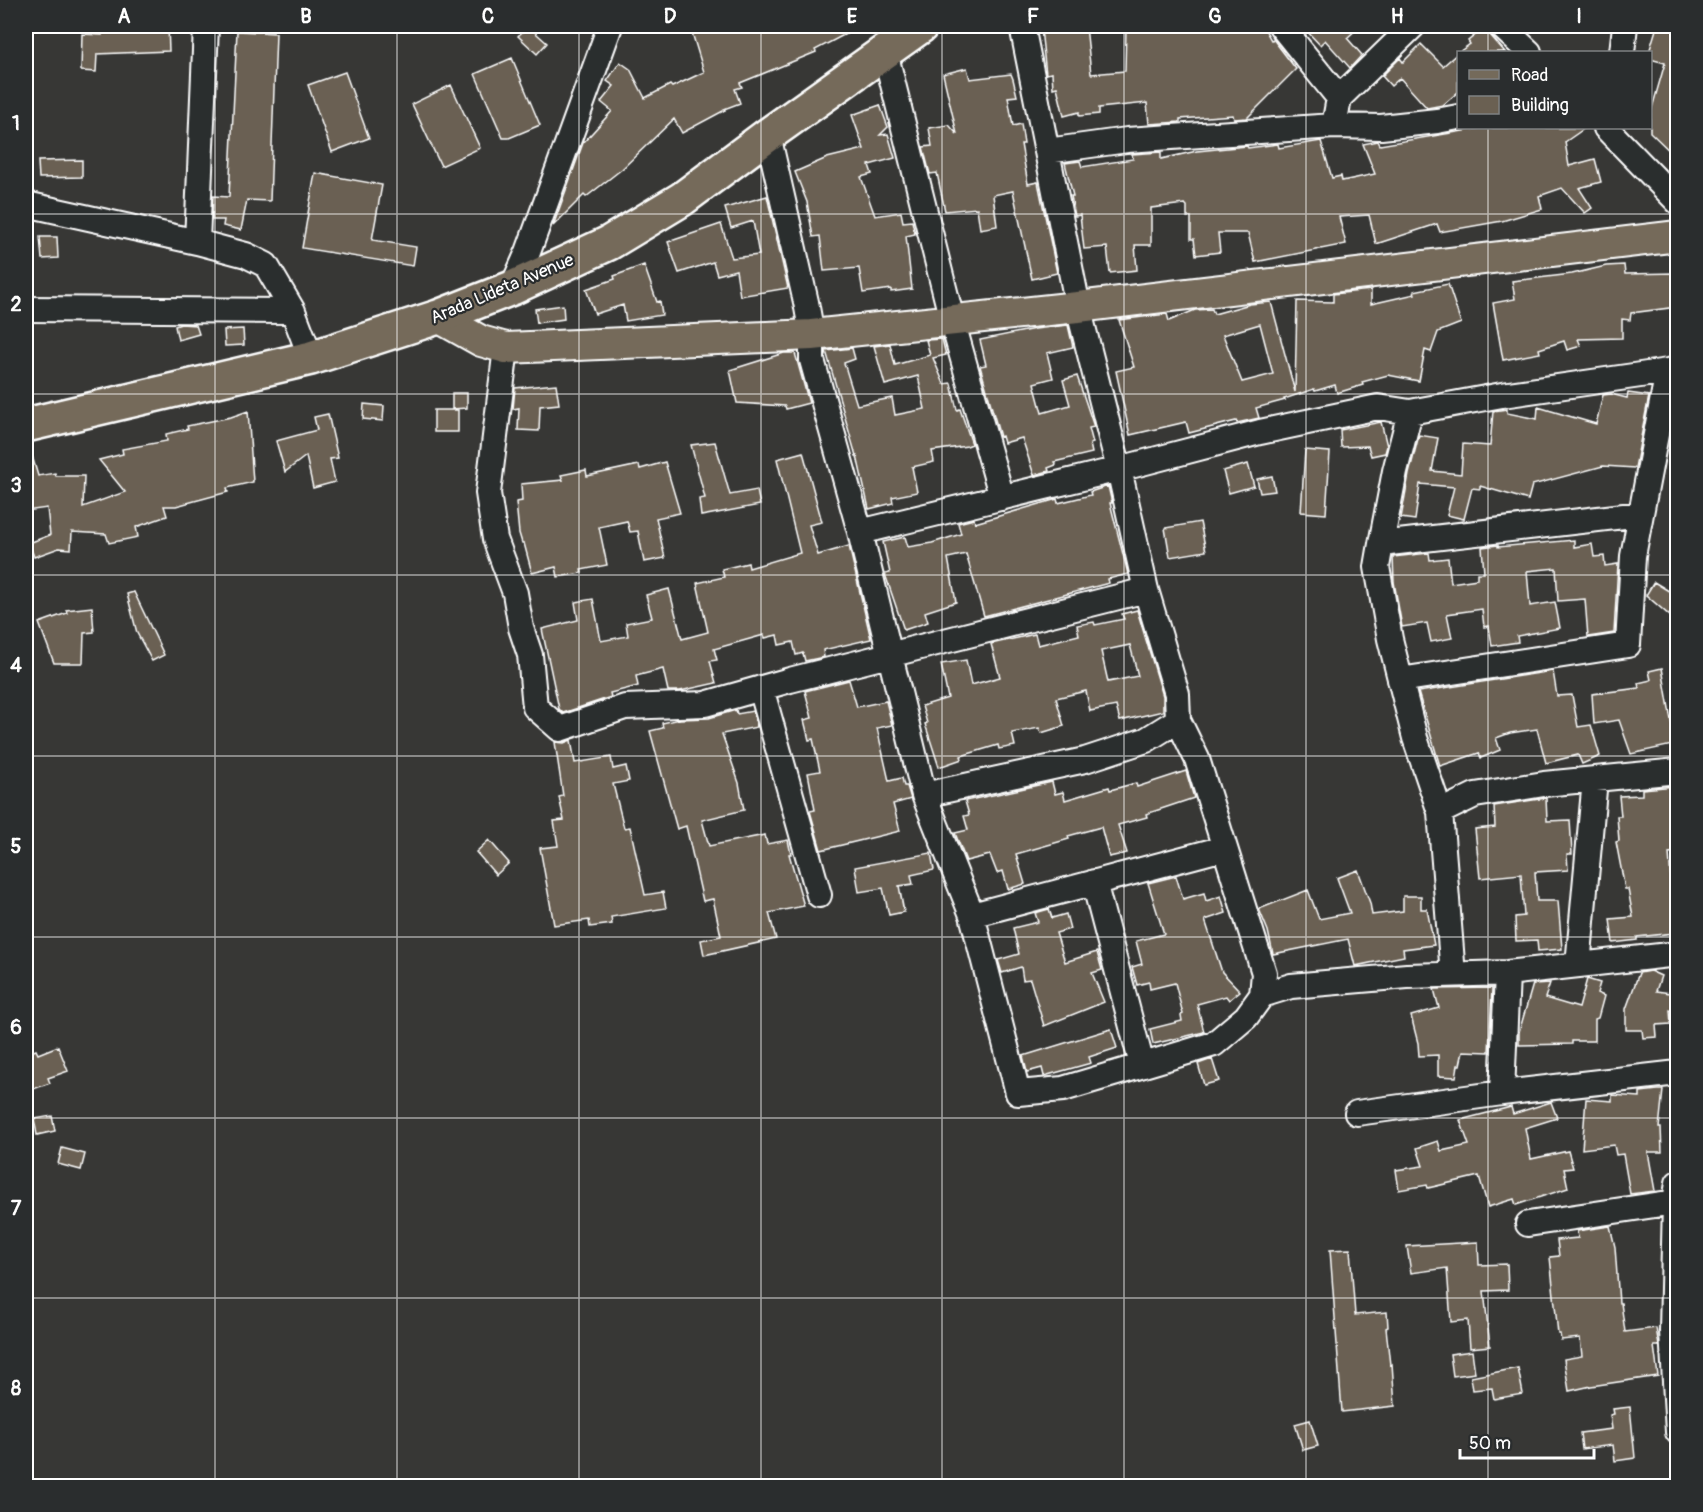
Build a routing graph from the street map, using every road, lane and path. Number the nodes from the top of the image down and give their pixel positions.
1 (206, 26) edge
2 (610, 26) edge
3 (921, 26) edge
4 (1022, 26) edge
5 (1281, 26) edge
6 (1413, 26) edge
7 (1501, 26) edge
8 (1625, 26) edge
9 (1528, 51) edge
10 (1622, 51) edge
11 (885, 52) junction
12 (1339, 98) junction
13 (1457, 117) edge
14 (1334, 126) junction
15 (1612, 130) edge
16 (768, 135) junction
17 (1047, 151) junction
18 (1677, 202) edge
19 (26, 204) edge
20 (1677, 236) edge
21 (197, 242) junction
22 (512, 288) junction
23 (1078, 307) junction
24 (26, 309) edge
25 (293, 311) junction
26 (438, 317) junction
27 (952, 320) junction
28 (812, 335) junction
29 (506, 348) junction
30 (311, 357) junction
31 (1673, 370) edge
32 (1410, 412) junction
33 (26, 425) edge
34 (1119, 469) junction
35 (1002, 498) junction
36 (1641, 514) junction
37 (860, 532) junction
38 (1381, 544) junction
39 (1146, 590) junction
40 (889, 656) junction
41 (1400, 680) junction
42 (762, 688) junction
43 (1178, 720) junction
44 (1677, 771) edge
45 (1595, 779) junction
46 (924, 795) junction
47 (1440, 812) junction
48 (1224, 848) junction
49 (1094, 882) junction
50 (819, 896) dead end
51 (972, 915) junction
52 (1677, 954) edge
53 (1578, 965) junction
54 (1507, 973) junction
55 (1453, 975) junction
56 (1262, 994) junction
57 (1142, 1065) junction
58 (1677, 1073) edge
59 (1502, 1093) junction
60 (1358, 1113) dead end
61 (1676, 1193) edge
62 (1528, 1224) dead end
63 (1677, 1432) edge

1 - 21 street
2 - 22 street
3 - 11 highway, Arada Lideta Avenue
4 - 17 street
5 - 12 street
6 - 12 street
7 - 9 street
8 - 10 street
11 - 16 highway, Arada Lideta Avenue
11 - 27 street
12 - 14 street
13 - 14 street
14 - 17 street
15 - 18 street
16 - 22 highway, Arada Lideta Avenue
16 - 28 street
17 - 23 street
19 - 21 street
20 - 23 main road
21 - 25 street
22 - 26 highway, Arada Lideta Avenue
23 - 27 main road
23 - 34 street
24 - 25 street
25 - 30 street
26 - 29 main road
26 - 30 highway, Arada Lideta Avenue
27 - 28 main road
27 - 35 street
28 - 29 main road
28 - 37 street
29 - 42 street
30 - 33 highway, Arada Lideta Avenue
31 - 32 street
31 - 36 street
32 - 34 street
32 - 38 street
34 - 35 street
34 - 39 street
35 - 37 street
36 - 38 street
36 - 41 street
37 - 40 street
38 - 41 street
39 - 40 street
39 - 43 street
40 - 42 street
40 - 46 street
41 - 47 street
42 - 50 street
43 - 46 street
43 - 48 street
44 - 45 street
45 - 47 street
45 - 53 street
46 - 51 street
47 - 55 street
48 - 49 street
48 - 56 street
49 - 51 street
49 - 57 street
51 - 57 street
52 - 53 street
53 - 54 street
54 - 55 street
54 - 59 street
55 - 56 street
56 - 57 street
58 - 59 street
59 - 60 street
61 - 62 street
61 - 63 street

